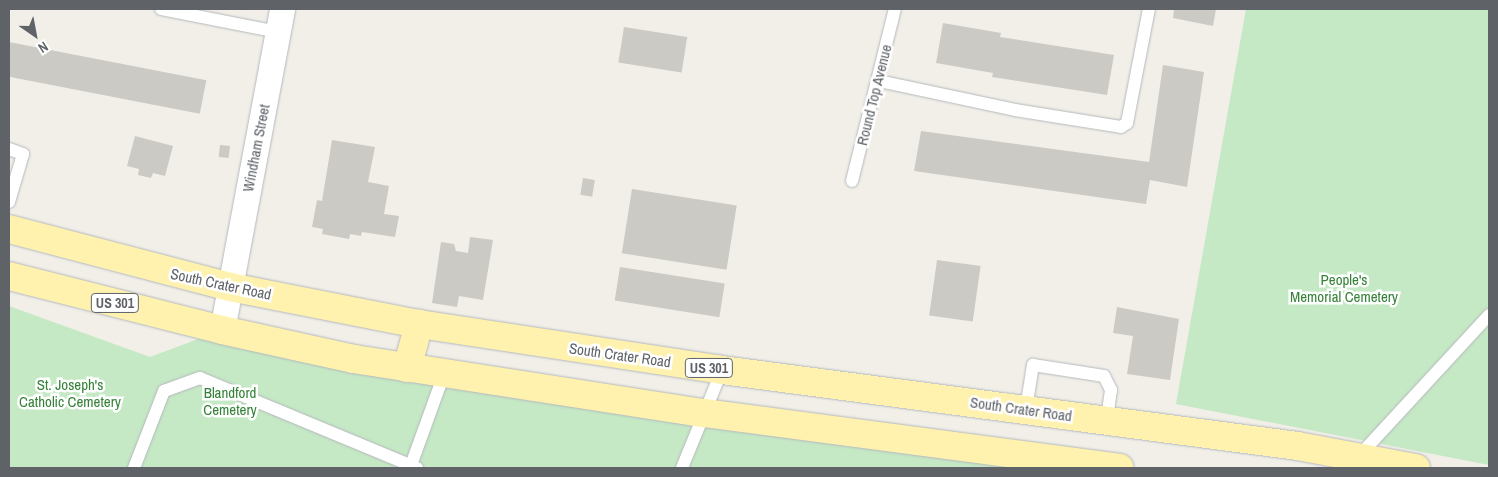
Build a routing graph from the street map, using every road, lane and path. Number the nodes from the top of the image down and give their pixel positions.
1 (161, 9) edge
2 (894, 9) edge
3 (1149, 9) edge
4 (280, 20) edge
5 (879, 81) junction
6 (9, 149) edge
7 (852, 181) dead end
8 (9, 202) edge
9 (9, 229) edge
10 (9, 276) edge
11 (230, 287) junction
12 (1489, 314) edge
13 (419, 324) junction
14 (222, 330) junction
15 (407, 368) junction
16 (722, 370) junction
17 (444, 374) junction
18 (1026, 408) junction
19 (704, 413) junction
20 (1107, 420) junction
21 (1359, 456) junction
22 (413, 467) edge
23 (134, 468) edge
24 (682, 468) edge
25 (1119, 468) edge
26 (1416, 468) edge

1 - 4 lane
2 - 5 lane, Round Top Avenue
3 - 5 lane
4 - 11 street, Windham Street
5 - 7 lane, Round Top Avenue
6 - 8 lane
9 - 11 main road, South Crater Road / US 301
10 - 14 main road, US 301
11 - 13 main road, South Crater Road / US 301
11 - 14 street, Windham Street
12 - 21 lane
13 - 15 main road
13 - 16 main road, South Crater Road / US 301
14 - 15 main road, US 301
15 - 17 main road, US 301
16 - 18 main road, South Crater Road / US 301
16 - 19 lane
17 - 19 main road, US 301
17 - 22 lane
18 - 20 main road, South Crater Road / US 301
18 - 20 lane
19 - 24 lane
19 - 25 main road, US 301
20 - 21 main road, South Crater Road / US 301
21 - 26 main road, South Crater Road / US 301
22 - 23 lane

